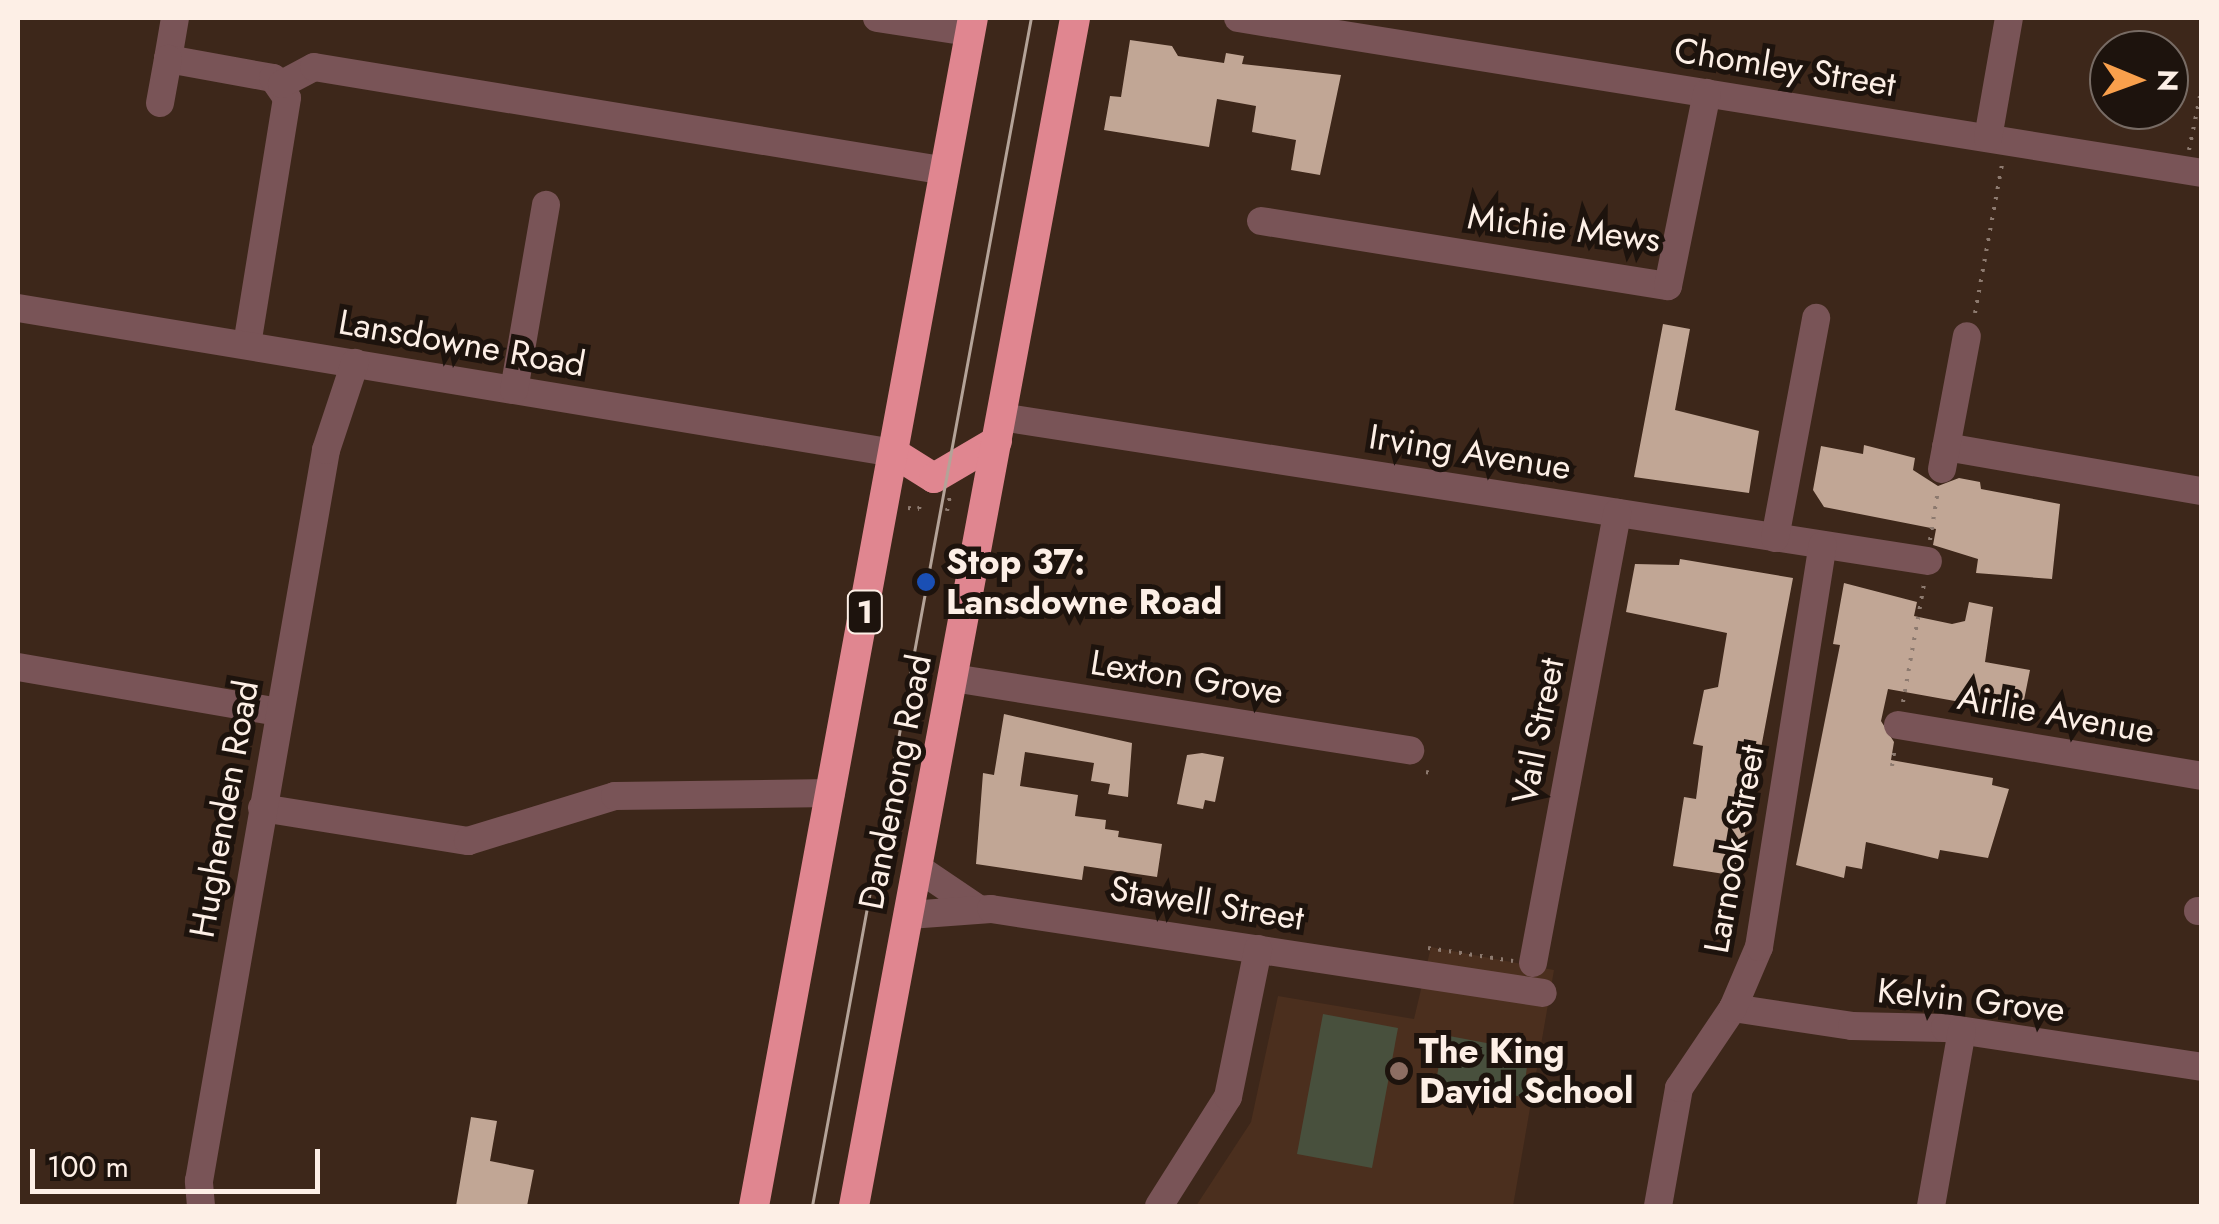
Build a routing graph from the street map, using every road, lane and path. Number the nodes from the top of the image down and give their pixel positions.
1 (175, 18) edge
2 (878, 18) edge
3 (1077, 18) edge
4 (1238, 18) edge
5 (2010, 18) edge
6 (972, 25) edge
7 (168, 59) junction
8 (282, 84) junction
9 (2202, 86) edge
10 (1707, 93) junction
11 (160, 103) dead end
12 (1996, 145) junction
13 (2195, 165) edge
14 (946, 171) junction
15 (546, 205) dead end
16 (1261, 221) dead end
17 (18, 308) edge
18 (1816, 318) dead end
19 (1967, 336) joint
20 (247, 345) junction
21 (342, 361) junction
22 (514, 390) junction
23 (999, 429) junction
24 (894, 452) junction
25 (1944, 458) junction
26 (2202, 491) edge
27 (950, 495) dead end
28 (928, 496) dead end
29 (903, 507) dead end
30 (947, 510) dead end
31 (1618, 513) junction
32 (1776, 538) junction
33 (1822, 545) junction
34 (1928, 561) junction
35 (18, 668) edge
36 (953, 678) junction
37 (279, 712) junction
38 (1898, 726) junction
39 (1418, 761) joint
40 (1892, 766) dead end
41 (1436, 774) dead end
42 (2202, 776) edge
43 (831, 794) junction
44 (262, 808) junction
45 (918, 868) junction
46 (977, 908) junction
47 (909, 914) junction
48 (1258, 949) junction
49 (1427, 961) junction
50 (1533, 964) joint
51 (1542, 993) dead end
52 (1734, 1008) junction
53 (1962, 1031) junction
54 (2202, 1067) edge
55 (195, 1198) edge
56 (754, 1206) edge
57 (854, 1206) edge
58 (1159, 1206) edge
59 (1658, 1206) edge
60 (1931, 1206) edge

1 - 7 street
2 - 6 street
3 - 23 highway, Dandenong Road
4 - 10 street, Chomley Street
5 - 12 street
6 - 14 highway, Dandenong Road / 1
7 - 8 street
7 - 11 street
8 - 14 street
8 - 20 street
9 - 13 path
10 - 12 street, Chomley Street
10 - 16 street, Michie Mews
12 - 13 street, Chomley Street
12 - 19 path
14 - 24 highway, Dandenong Road / 1
15 - 22 street
17 - 20 street, Lansdowne Road
18 - 32 street
19 - 25 street
20 - 21 street, Lansdowne Road
21 - 22 street, Lansdowne Road
21 - 37 street, Hughenden Road
22 - 24 street, Lansdowne Road
23 - 24 highway
23 - 31 street, Irving Avenue
23 - 36 highway, Dandenong Road
24 - 43 highway, Dandenong Road / 1
25 - 26 street
25 - 34 path
27 - 30 path
28 - 29 path
31 - 32 street, Irving Avenue
31 - 50 street, Vail Street
32 - 33 street, Irving Avenue
33 - 34 street, Irving Avenue
33 - 52 street, Larnook Street
34 - 38 path
35 - 37 street
36 - 39 street, Lexton Grove
36 - 45 highway, Dandenong Road
37 - 44 street, Hughenden Road
38 - 40 path
38 - 42 street, Airlie Avenue
39 - 41 path
43 - 44 street
43 - 56 highway, Dandenong Road / 1
44 - 55 street, Hughenden Road
45 - 46 street, Stawell Street
45 - 47 highway, Dandenong Road
46 - 47 street, Stawell Street
46 - 48 street, Stawell Street
47 - 57 highway, Dandenong Road
48 - 49 street, Stawell Street
48 - 58 street
49 - 50 path
49 - 51 street, Stawell Street
52 - 53 street, Kelvin Grove
52 - 59 street, Larnook Street
53 - 54 street, Kelvin Grove
53 - 60 street

